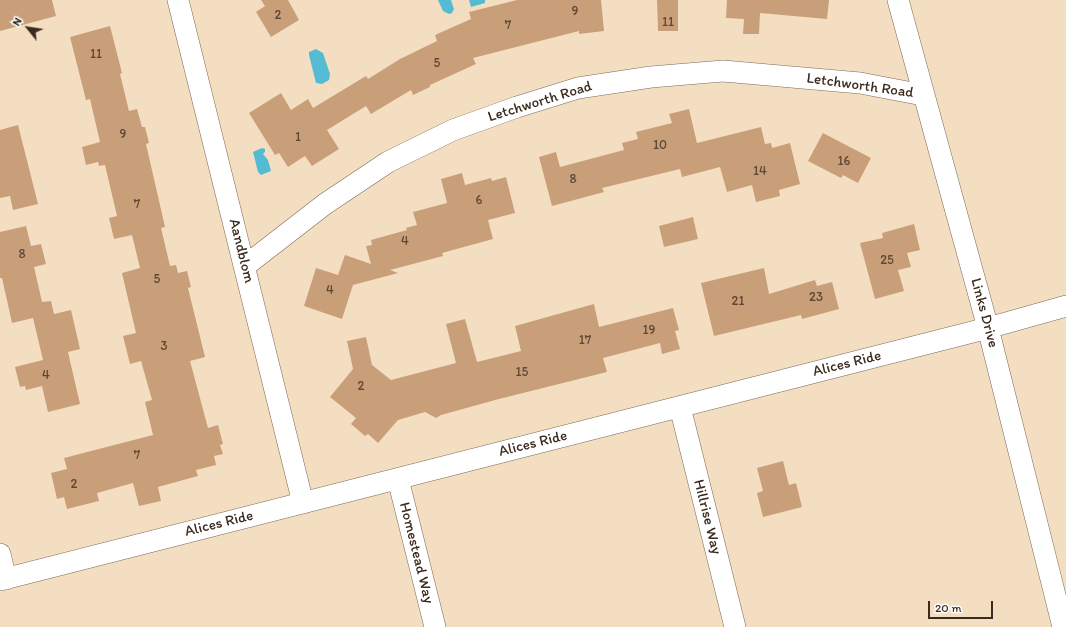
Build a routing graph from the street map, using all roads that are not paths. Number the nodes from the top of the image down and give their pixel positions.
1 (178, 0) edge
2 (898, 0) edge
3 (923, 95) junction
4 (245, 266) junction
5 (1066, 306) edge
6 (988, 328) junction
7 (680, 406) junction
8 (398, 479) junction
9 (303, 503) junction
10 (0, 554) edge
11 (3, 579) edge
12 (435, 627) edge
13 (735, 627) edge
14 (1063, 627) edge

1 - 4 street, Aandblom
2 - 3 street, Links Drive
3 - 4 street, Letchworth Road
3 - 6 street, Links Drive
4 - 9 street, Aandblom
5 - 6 street, Alices Ride
6 - 7 street, Alices Ride
6 - 14 street, Links Drive
7 - 8 street, Alices Ride
7 - 13 street, Hillrise Way
8 - 9 street, Alices Ride
8 - 12 street, Homestead Way
9 - 11 street, Alices Ride
10 - 11 street

